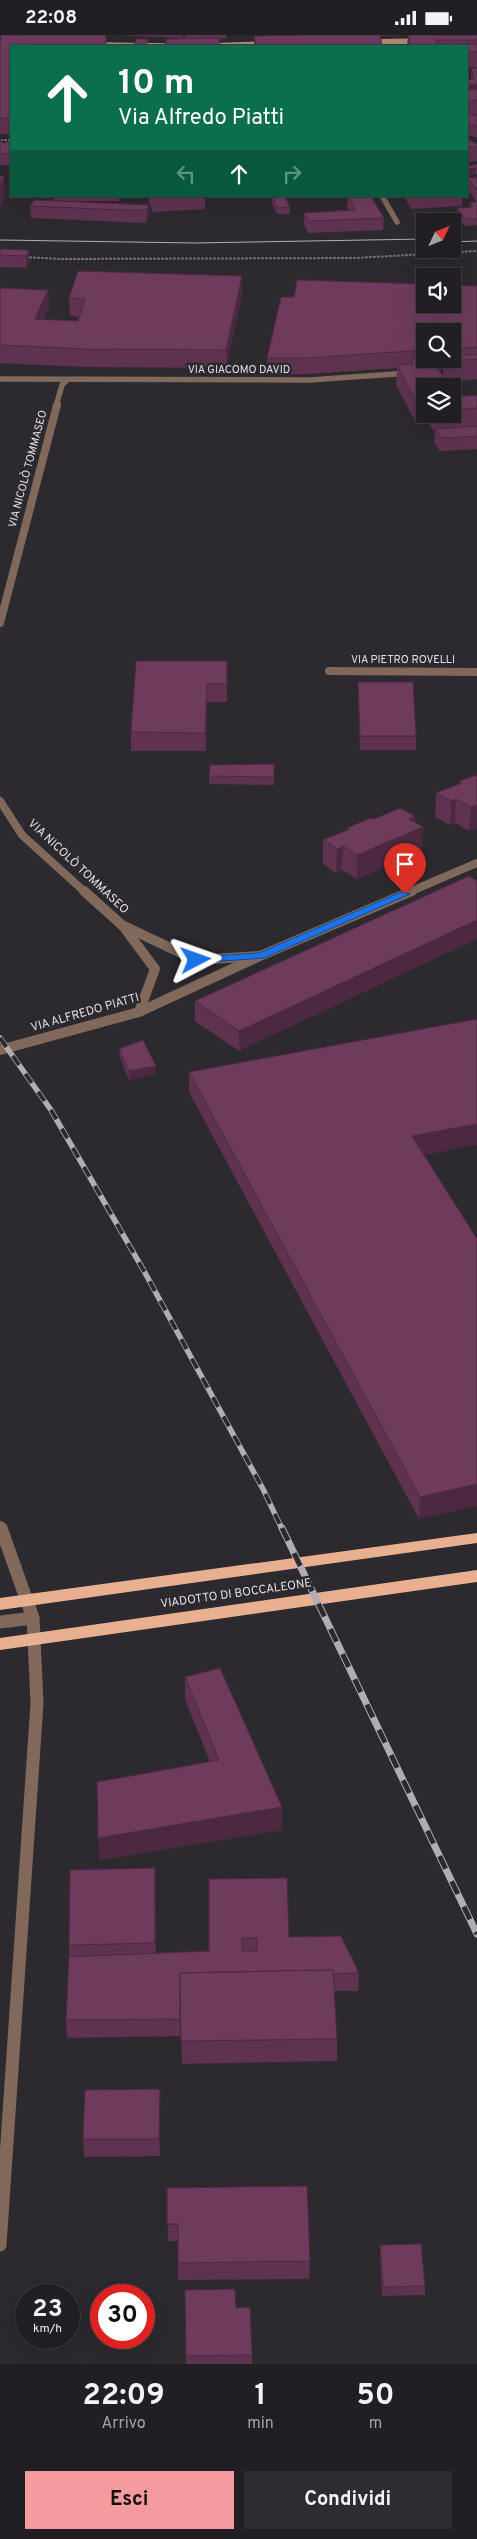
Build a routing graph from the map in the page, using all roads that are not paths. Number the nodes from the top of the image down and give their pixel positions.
1 (429, 41) edge
2 (361, 43) edge
3 (85, 44) edge
4 (276, 44) edge
5 (137, 45) edge
6 (237, 45) edge
7 (383, 197) edge
8 (397, 222) dead end
9 (420, 372) edge
10 (0, 379) edge
11 (67, 380) junction
12 (0, 623) edge
13 (329, 671) dead end
14 (477, 672) edge
15 (0, 801) edge
16 (477, 863) edge
17 (123, 926) junction
18 (260, 956) junction
19 (139, 1013) junction
20 (0, 1050) edge
21 (0, 1526) edge
22 (477, 1538) edge
23 (477, 1576) edge
24 (0, 1604) edge
25 (33, 1618) junction
26 (0, 1622) edge
27 (0, 1643) edge
28 (1, 2220) edge
29 (0, 2245) edge

1 - 2 main road
3 - 5 main road
4 - 6 main road
7 - 8 street
9 - 11 street, VIA GIACOMO DAVID
10 - 11 street, VIA GIACOMO DAVID
11 - 12 street, VIA NICOLÒ TOMMASEO
13 - 14 street, VIA PIETRO ROVELLI
15 - 17 street, VIA NICOLÒ TOMMASEO
16 - 18 street, VIA ALFREDO PIATTI
17 - 18 street, VIA NICOLÒ TOMMASEO
17 - 19 street, VIA NICOLÒ TOMMASEO
18 - 19 street, VIA ALFREDO PIATTI
19 - 20 street, VIA ALFREDO PIATTI
21 - 25 street
22 - 24 highway, VIADOTTO DI BOCCALEONE
23 - 27 highway, VIADOTTO DI BOCCALEONE
25 - 26 street
25 - 28 street
28 - 29 street

